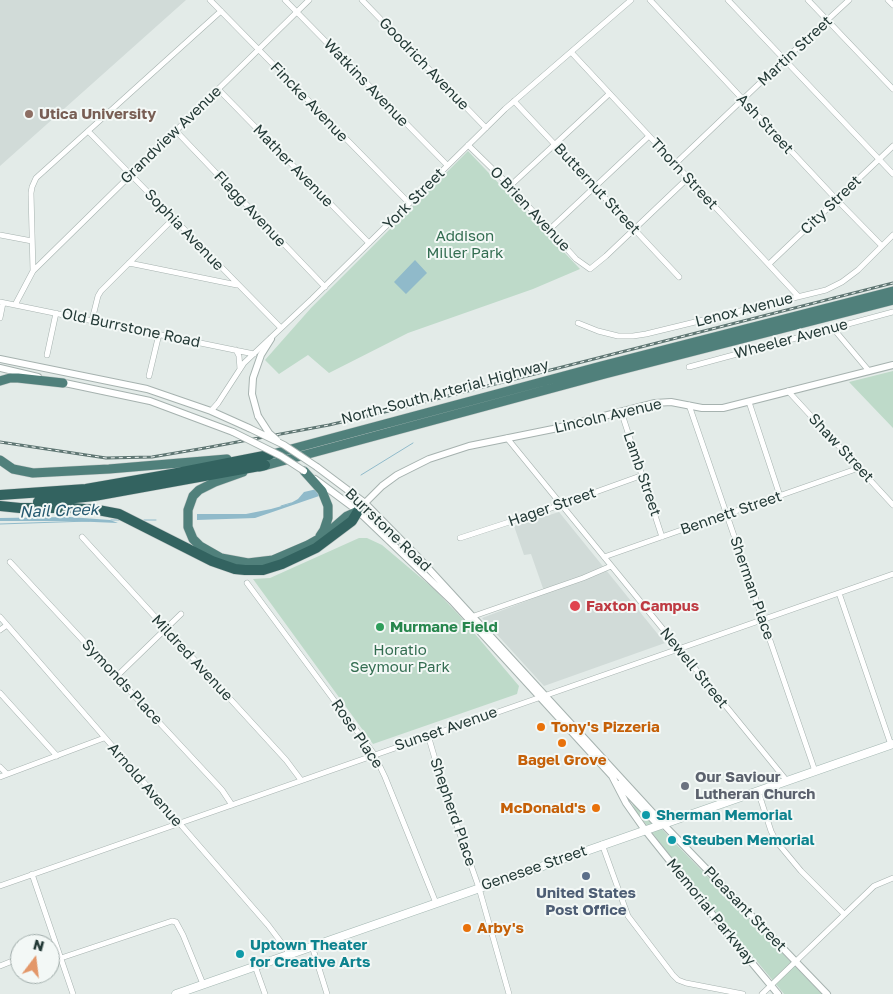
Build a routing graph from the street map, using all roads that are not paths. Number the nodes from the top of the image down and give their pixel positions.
1 (210, 0) edge
2 (285, 0) edge
3 (308, 0) edge
4 (362, 0) edge
5 (631, 0) edge
6 (650, 0) edge
7 (728, 0) edge
8 (808, 0) edge
9 (849, 0) edge
10 (888, 0) edge
11 (893, 5) edge
12 (221, 11) junction
13 (297, 12) junction
14 (828, 21) junction
15 (258, 49) junction
16 (571, 52) junction
17 (784, 60) junction
18 (218, 89) junction
19 (893, 90) edge
20 (609, 94) junction
21 (743, 100) junction
22 (514, 101) junction
23 (486, 128) junction
24 (88, 131) junction
25 (176, 131) junction
26 (649, 136) junction
27 (555, 144) junction
28 (468, 145) junction
29 (893, 146) edge
30 (879, 159) junction
31 (675, 164) junction
32 (447, 165) junction
33 (893, 174) edge
34 (130, 175) junction
35 (688, 178) junction
36 (510, 186) junction
37 (595, 186) junction
38 (836, 199) junction
39 (409, 203) junction
40 (173, 219) junction
41 (550, 229) junction
42 (634, 229) junction
43 (0, 235) edge
44 (893, 235) edge
45 (32, 241) junction
46 (369, 243) junction
47 (882, 246) junction
48 (129, 263) junction
49 (769, 264) junction
50 (33, 271) junction
51 (679, 277) dead end
52 (238, 285) junction
53 (325, 287) junction
54 (893, 291) edge
55 (798, 296) junction
56 (893, 300) edge
57 (2, 302) edge
58 (15, 305) junction
59 (893, 312) edge
60 (56, 313) junction
61 (0, 318) edge
62 (92, 320) junction
63 (578, 323) dead end
64 (832, 327) junction
65 (281, 328) junction
66 (159, 334) junction
67 (271, 339) joint
68 (236, 350) junction
69 (48, 355) dead end
70 (258, 355) junction
71 (0, 359) edge
72 (893, 365) edge
73 (689, 367) dead end
74 (0, 368) edge
75 (240, 369) junction
76 (869, 371) junction
77 (149, 376) dead end
78 (0, 381) edge
79 (63, 383) junction
80 (788, 391) junction
81 (749, 402) junction
82 (689, 405) junction
83 (211, 411) junction
84 (621, 411) junction
85 (507, 438) junction
86 (284, 445) junction
87 (267, 460) junction
88 (4, 463) edge
89 (859, 468) junction
90 (304, 471) junction
91 (642, 475) junction
92 (0, 495) edge
93 (780, 496) junction
94 (560, 504) junction
95 (893, 504) edge
96 (0, 505) edge
97 (362, 507) junction
98 (726, 514) junction
99 (662, 536) junction
100 (82, 537) dead end
101 (460, 538) dead end
102 (316, 540) junction
103 (604, 557) junction
104 (10, 562) dead end
105 (611, 566) junction
106 (893, 574) edge
107 (246, 583) dead end
108 (839, 593) junction
109 (181, 614) dead end
110 (0, 617) edge
111 (471, 617) junction
112 (763, 618) junction
113 (7, 625) junction
114 (166, 629) junction
115 (0, 630) edge
116 (678, 648) junction
117 (117, 676) junction
118 (0, 693) edge
119 (542, 695) junction
120 (428, 735) junction
121 (104, 738) junction
122 (892, 745) edge
123 (374, 754) junction
124 (56, 756) junction
125 (0, 767) edge
126 (815, 772) junction
127 (7, 774) junction
128 (612, 776) junction
129 (0, 777) edge
130 (301, 780) junction
131 (787, 781) junction
132 (758, 791) junction
133 (232, 804) junction
134 (179, 823) junction
135 (661, 825) junction
136 (645, 830) junction
137 (602, 844) junction
138 (32, 874) junction
139 (893, 878) edge
140 (0, 886) edge
141 (479, 888) junction
142 (436, 903) junction
143 (844, 914) junction
144 (53, 934) edge
145 (312, 946) junction
146 (290, 954) junction
147 (60, 955) edge
148 (61, 958) junction
149 (795, 961) junction
150 (254, 966) junction
151 (204, 984) junction
152 (770, 985) junction
153 (193, 991) edge
154 (74, 994) edge
155 (176, 994) edge
156 (265, 994) edge
157 (327, 994) edge
158 (509, 994) edge
159 (742, 994) edge
160 (762, 994) edge
161 (778, 994) edge
162 (827, 994) edge

1 - 12 street, Fincke Avenue
2 - 13 street, Watkins Avenue
3 - 13 street, Grandview Avenue
4 - 23 street, Goodrich Avenue
5 - 16 street, York Street
6 - 21 street, Ash Street
7 - 17 street
8 - 14 street
9 - 14 street, Martin Street
10 - 11 street
12 - 15 street, Fincke Avenue
12 - 24 street
13 - 15 street, Grandview Avenue
13 - 32 street, Watkins Avenue
14 - 17 street, Martin Street
14 - 19 street
15 - 18 street, Grandview Avenue
15 - 39 street, Fincke Avenue
16 - 20 street, Thorn Street
16 - 22 street, York Street
17 - 21 street, Martin Street
17 - 30 street
18 - 25 street, Grandview Avenue
18 - 46 street, Mather Avenue
20 - 26 street, Thorn Street
20 - 27 street
21 - 31 street, Martin Street
21 - 38 street, Ash Street
22 - 23 street, York Street
22 - 27 street, Butternut Street
23 - 28 street, York Street
24 - 34 street, Sophia Avenue
24 - 45 street
25 - 34 street, Grandview Avenue
25 - 53 street, Flagg Avenue
26 - 31 street, Thorn Street
26 - 37 street
27 - 36 street
27 - 37 street, Butternut Street
28 - 32 street, York Street
28 - 36 street, O Brien Avenue
29 - 30 street, City Street
30 - 33 street
30 - 38 street, City Street
31 - 35 street, Thorn Street
32 - 39 street, York Street
34 - 40 street, Sophia Avenue
34 - 50 street, Grandview Avenue
35 - 42 street
35 - 49 street, Thorn Street
36 - 41 street, O Brien Avenue
37 - 41 street
37 - 42 street, Butternut Street
38 - 47 street, Ash Street
38 - 49 street, City Street
39 - 46 street, York Street
40 - 48 street
40 - 52 street, Sophia Avenue
41 - 42 street, O Brien Avenue
42 - 51 street, Butternut Street
43 - 45 street
44 - 47 street, Lenox Avenue
45 - 50 street
46 - 53 street, York Street
47 - 55 street, Lenox Avenue
48 - 52 street
48 - 62 street
49 - 55 street, Thorn Street
50 - 58 street
52 - 65 street, Sophia Avenue
53 - 65 street, York Street
54 - 87 highway, North-South Arterial Highway
55 - 63 street, Lenox Avenue
56 - 87 highway, North-South Arterial Highway
57 - 58 street, Old Burrstone Road
57 - 61 street
58 - 60 street, Old Burrstone Road
59 - 64 street, Wheeler Avenue
60 - 62 street, Old Burrstone Road
60 - 69 street
62 - 66 street, Old Burrstone Road
64 - 73 street, Wheeler Avenue
64 - 76 street
65 - 67 street, York Street
66 - 68 street, Old Burrstone Road
66 - 77 street
67 - 70 street
68 - 70 street, Old Burrstone Road
68 - 75 street
70 - 75 street
70 - 86 street, bridge
71 - 83 street, Burrstone Road
72 - 76 street, Lincoln Avenue
74 - 79 street, Burrstone Road
75 - 83 street
76 - 80 street, Lincoln Avenue
78 - 79 highway
79 - 90 street, Burrstone Road, bridge
80 - 81 street, Lincoln Avenue
80 - 89 street, Shaw Street
81 - 82 street, Lincoln Avenue
81 - 93 street
82 - 84 street, Lincoln Avenue
82 - 98 street, Sherman Place
83 - 86 street, Burrstone Road, bridge
84 - 85 street, Lincoln Avenue
84 - 91 street, Lamb Street
85 - 94 street, Newell Street
85 - 97 street, Lincoln Avenue
86 - 97 street, Burrstone Road, bridge
87 - 88 highway
87 - 92 highway, North-South Arterial Highway
87 - 96 highway, North-South Arterial Highway
87 - 102 highway
89 - 93 street, Bennett Street
89 - 95 street, Shaw Street
90 - 97 street, Burrstone Road
90 - 102 highway
91 - 94 street, Hager Street
91 - 99 street, Lamb Street
93 - 98 street, Bennett Street
94 - 101 street, Hager Street
94 - 103 street, Newell Street
96 - 97 highway
97 - 102 highway
97 - 111 street, Burrstone Road
97 - 111 street, Burrstone Road
98 - 99 street, Bennett Street
98 - 112 street, Sherman Place
99 - 103 street, Bennett Street
100 - 114 street, Mildred Avenue
103 - 105 street, Newell Street
104 - 117 street, Symonds Place
105 - 111 street
105 - 116 street, Newell Street
106 - 108 street, Sunset Avenue
107 - 123 street, Rose Place
108 - 112 street, Sunset Avenue
108 - 122 street
109 - 114 street
110 - 113 street, Arnold Avenue
111 - 119 street, Burrstone Road
112 - 116 street, Sunset Avenue
112 - 126 street, Sherman Place
113 - 115 street
113 - 121 street, Arnold Avenue
114 - 117 street
114 - 130 street, Mildred Avenue
116 - 119 street, Sunset Avenue
116 - 131 street, Newell Street
117 - 133 street, Symonds Place
118 - 124 street
119 - 120 street, Sunset Avenue
119 - 128 street, Burrstone Road
119 - 135 street, Burrstone Road
120 - 123 street, Sunset Avenue
120 - 141 street, Shepherd Place
121 - 124 street
121 - 134 street, Arnold Avenue
122 - 126 main road, Genesee Street
123 - 130 street, Sunset Avenue
123 - 142 street, Rose Place
124 - 127 street
125 - 127 street
126 - 131 main road, Genesee Street
127 - 129 street
128 - 135 street
128 - 136 street, Burrstone Road
130 - 133 street, Sunset Avenue
131 - 132 main road, Genesee Street
132 - 135 main road, Genesee Street
132 - 143 street
133 - 134 street, Sunset Avenue
134 - 138 street, Sunset Avenue
134 - 146 street, Arnold Avenue
135 - 136 main road, Genesee Street
135 - 149 street, Pleasant Street
136 - 137 main road, Genesee Street
136 - 152 street, Memorial Parkway
137 - 141 main road, Genesee Street
137 - 159 street
138 - 140 street, Sunset Avenue
138 - 144 street
139 - 143 street
141 - 142 main road, Genesee Street
141 - 158 street, Shepherd Place
142 - 145 main road, Genesee Street
143 - 149 street
145 - 146 main road, Genesee Street
145 - 157 street
146 - 150 main road, Genesee Street
147 - 148 street
148 - 151 street
148 - 154 street
149 - 152 street
149 - 162 street, Pleasant Street
150 - 151 main road, Genesee Street
150 - 156 street
151 - 153 main road, Genesee Street
152 - 160 street
152 - 161 street, Memorial Parkway
153 - 155 main road, Genesee Street

